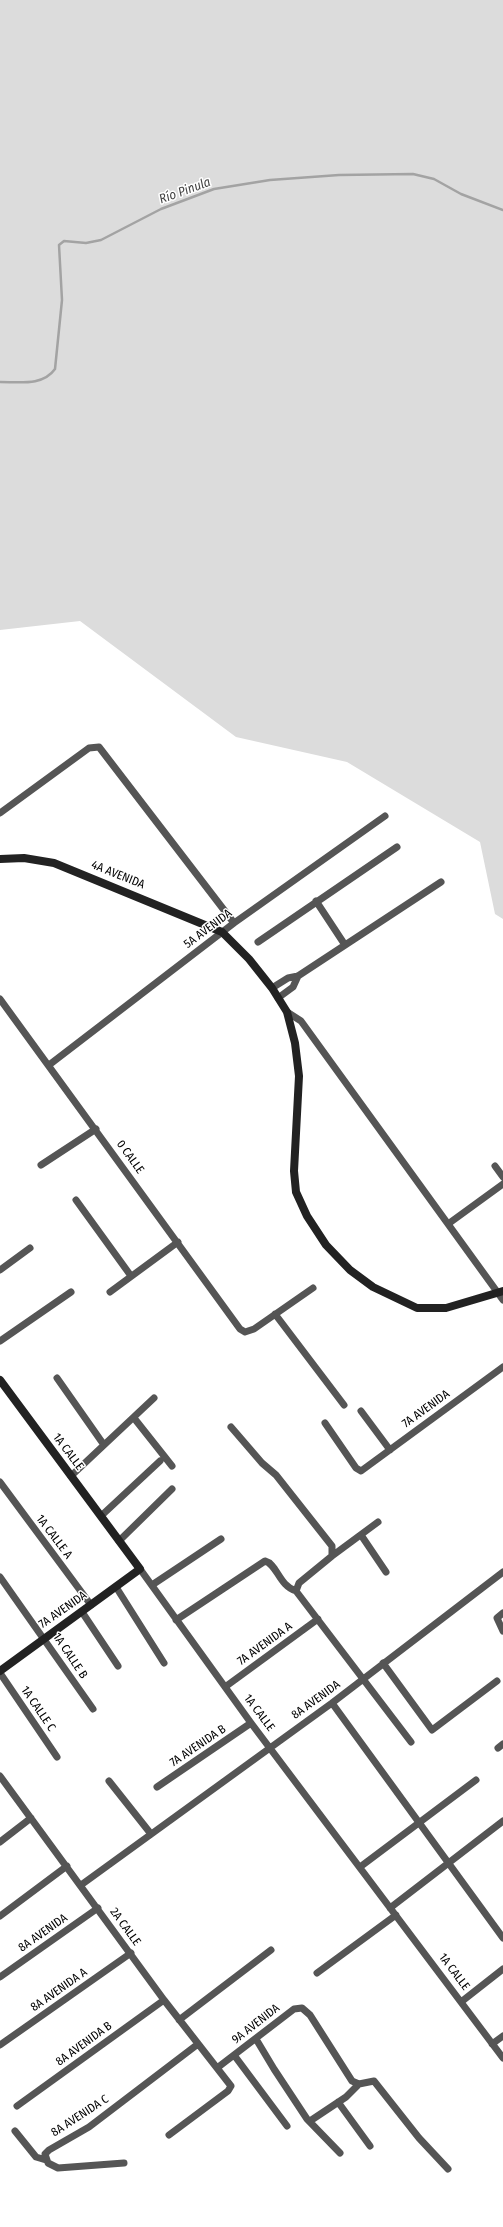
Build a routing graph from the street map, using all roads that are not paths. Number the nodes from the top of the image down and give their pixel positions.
1 (0, 813) edge
2 (385, 816) dead end
3 (397, 848) dead end
4 (0, 859) edge
5 (441, 882) dead end
6 (316, 901) junction
7 (234, 923) junction
8 (222, 932) junction
9 (258, 942) dead end
10 (344, 945) junction
11 (298, 976) junction
12 (272, 988) junction
13 (278, 998) junction
14 (0, 999) edge
15 (287, 1012) junction
16 (49, 1065) junction
17 (96, 1130) junction
18 (41, 1165) dead end
19 (495, 1166) dead end
20 (503, 1177) edge
21 (503, 1184) edge
22 (76, 1200) dead end
23 (448, 1224) junction
24 (178, 1242) junction
25 (30, 1248) dead end
26 (0, 1270) edge
27 (132, 1276) junction
28 (313, 1288) dead end
29 (71, 1292) dead end
30 (110, 1292) dead end
31 (500, 1292) edge
32 (503, 1300) edge
33 (275, 1314) junction
34 (0, 1341) edge
35 (503, 1368) edge
36 (57, 1378) dead end
37 (0, 1380) edge
38 (3, 1389) edge
39 (154, 1398) dead end
40 (344, 1405) dead end
41 (361, 1411) dead end
42 (134, 1418) junction
43 (325, 1423) dead end
44 (231, 1427) dead end
45 (104, 1445) junction
46 (390, 1450) junction
47 (160, 1461) dead end
48 (172, 1466) dead end
49 (71, 1476) junction
50 (0, 1482) edge
51 (172, 1489) dead end
52 (101, 1516) junction
53 (378, 1522) dead end
54 (361, 1535) junction
55 (221, 1539) dead end
56 (119, 1541) junction
57 (332, 1556) junction
58 (140, 1569) junction
59 (386, 1572) dead end
60 (503, 1572) edge
61 (0, 1577) edge
62 (152, 1585) junction
63 (116, 1587) junction
64 (296, 1591) junction
65 (91, 1605) junction
66 (82, 1612) junction
67 (503, 1613) edge
68 (318, 1619) junction
69 (176, 1620) junction
70 (503, 1631) edge
71 (44, 1638) junction
72 (164, 1663) dead end
73 (383, 1663) junction
74 (118, 1666) dead end
75 (0, 1672) edge
76 (363, 1679) junction
77 (497, 1681) dead end
78 (225, 1687) junction
79 (332, 1703) junction
80 (93, 1709) dead end
81 (251, 1723) junction
82 (410, 1742) dead end
83 (269, 1747) junction
84 (57, 1757) dead end
85 (0, 1776) edge
86 (476, 1780) dead end
87 (109, 1781) dead end
88 (157, 1787) dead end
89 (31, 1818) junction
90 (503, 1821) edge
91 (419, 1823) junction
92 (151, 1834) junction
93 (0, 1842) edge
94 (448, 1863) junction
95 (67, 1866) junction
96 (360, 1867) junction
97 (81, 1885) junction
98 (98, 1908) junction
99 (390, 1908) junction
100 (396, 1915) junction
101 (0, 1916) edge
102 (503, 1938) edge
103 (270, 1950) dead end
104 (131, 1953) junction
105 (503, 1970) edge
106 (317, 1973) dead end
107 (0, 1976) edge
108 (164, 2000) junction
109 (461, 2002) junction
110 (179, 2020) junction
111 (503, 2036) edge
112 (256, 2039) junction
113 (198, 2044) junction
114 (492, 2044) junction
115 (0, 2045) edge
116 (234, 2055) junction
117 (503, 2058) edge
118 (217, 2068) junction
119 (359, 2084) junction
120 (338, 2102) junction
121 (17, 2106) dead end
122 (310, 2122) junction
123 (287, 2126) dead end
124 (15, 2130) dead end
125 (169, 2135) dead end
126 (370, 2146) dead end
127 (340, 2153) dead end
128 (46, 2160) junction
129 (124, 2164) dead end
130 (448, 2169) dead end

1 - 7 street
2 - 7 street, 5A AVENIDA
3 - 6 street
4 - 8 main road, 4A AVENIDA
5 - 10 street
6 - 9 street
6 - 10 street
7 - 8 street, 5A AVENIDA
8 - 12 main road
8 - 16 street, 5A AVENIDA
10 - 11 street
11 - 12 street
11 - 13 street
12 - 13 main road
13 - 15 main road
14 - 16 street, 0 CALLE
15 - 23 street
15 - 31 main road
16 - 17 street, 0 CALLE
17 - 18 street
17 - 24 street, 0 CALLE
19 - 20 street
21 - 23 street
22 - 27 street
23 - 31 street
24 - 27 street
24 - 33 street, 0 CALLE
25 - 26 street
27 - 30 street
28 - 33 street
29 - 34 street
31 - 32 street
33 - 40 street
35 - 46 street, 7A AVENIDA
36 - 45 street
37 - 38 main road, 1A CALLE
38 - 49 main road, 1A CALLE
39 - 42 street
41 - 46 street
42 - 45 street
42 - 48 street
43 - 46 street, 7A AVENIDA
44 - 57 street
45 - 49 street
47 - 52 street
49 - 52 main road, 1A CALLE
50 - 65 street, 1A CALLE A
51 - 56 street
52 - 56 main road, 1A CALLE
53 - 54 street
54 - 57 street
54 - 59 street
55 - 62 street
56 - 58 main road, 1A CALLE
57 - 64 street
58 - 62 street, 1A CALLE
58 - 63 main road, 7A AVENIDA
60 - 73 street, 8A AVENIDA
61 - 71 street, 1A CALLE B
62 - 69 street, 1A CALLE
63 - 65 main road, 7A AVENIDA
63 - 72 street
64 - 68 street
64 - 69 street
65 - 66 main road, 7A AVENIDA
66 - 71 main road, 7A AVENIDA
66 - 74 street
67 - 70 street
68 - 76 street
68 - 78 street, 7A AVENIDA A
69 - 78 street, 1A CALLE
71 - 75 main road, 7A AVENIDA
71 - 80 street, 1A CALLE B
73 - 76 street, 8A AVENIDA
73 - 77 street
75 - 84 street, 1A CALLE C
76 - 79 street, 8A AVENIDA
76 - 82 street
78 - 81 street, 1A CALLE
79 - 83 street, 8A AVENIDA
79 - 91 street
81 - 83 street, 1A CALLE
81 - 88 street, 7A AVENIDA B
83 - 92 street, 8A AVENIDA
83 - 96 street, 1A CALLE
85 - 89 street, 2A CALLE
86 - 91 street
87 - 92 street
89 - 93 street
89 - 95 street, 2A CALLE
90 - 94 street
91 - 94 street
91 - 96 street
92 - 97 street, 8A AVENIDA
94 - 99 street
94 - 102 street
95 - 97 street, 2A CALLE
95 - 101 street
96 - 99 street, 1A CALLE
97 - 98 street, 2A CALLE
98 - 104 street, 2A CALLE
98 - 107 street, 8A AVENIDA
99 - 100 street, 1A CALLE
100 - 106 street
100 - 109 street, 1A CALLE
103 - 110 street
104 - 108 street, 2A CALLE
104 - 115 street, 8A AVENIDA A
105 - 109 street
108 - 110 street, 2A CALLE
108 - 121 street, 8A AVENIDA B
109 - 114 street, 1A CALLE
110 - 113 street, 2A CALLE
111 - 114 street
112 - 116 street, 9A AVENIDA
112 - 119 street, 9A AVENIDA
112 - 122 street
113 - 118 street, 2A CALLE
113 - 128 street, 8A AVENIDA C
114 - 117 street, 1A CALLE
116 - 118 street, 9A AVENIDA
116 - 123 street
118 - 125 street, 2A CALLE
119 - 120 street
119 - 130 street
120 - 122 street
120 - 126 street
122 - 127 street
124 - 128 street
128 - 129 street

